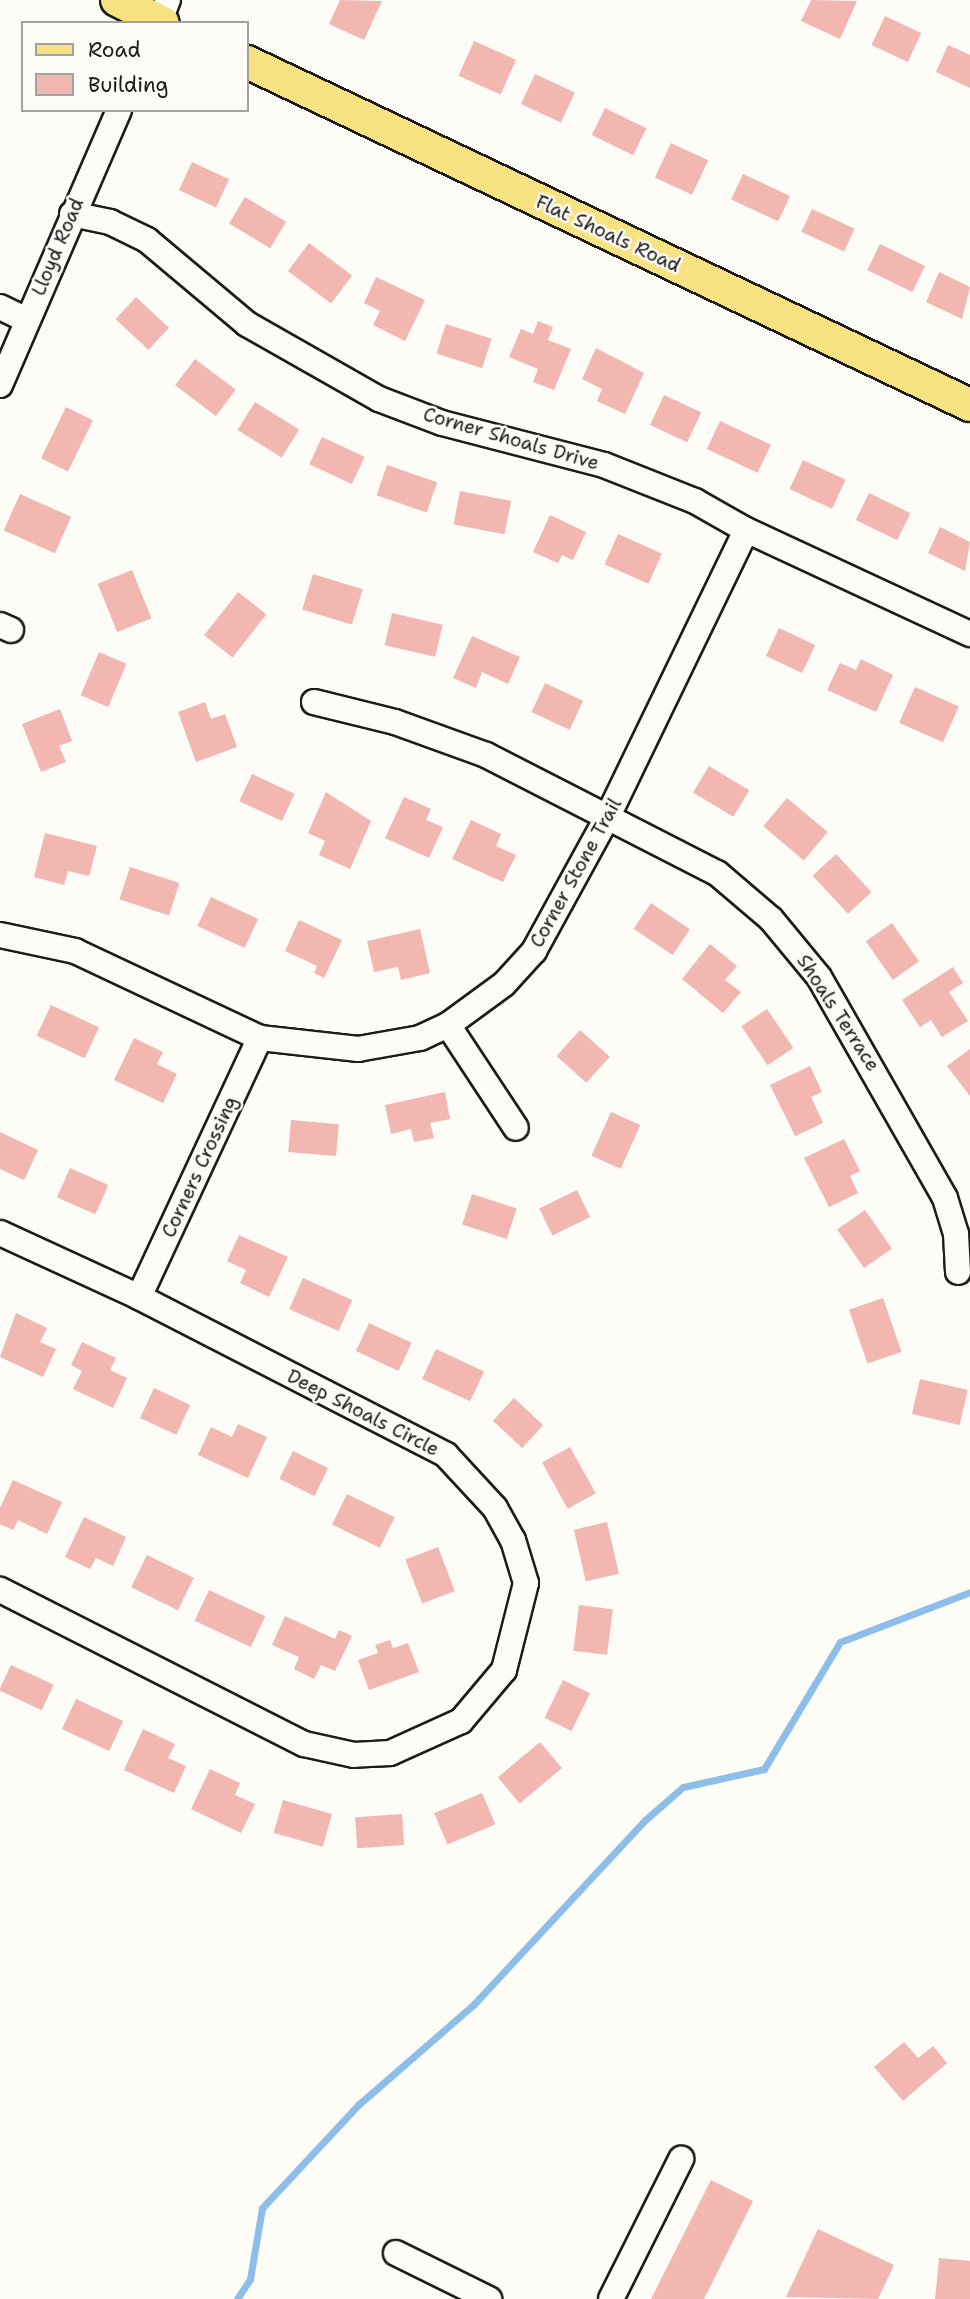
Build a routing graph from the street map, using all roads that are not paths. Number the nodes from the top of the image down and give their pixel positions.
1 (117, 0) edge
2 (162, 17) edge
3 (248, 62) edge
4 (118, 112) edge
5 (72, 214) junction
6 (0, 307) edge
7 (27, 320) junction
8 (0, 385) edge
9 (970, 405) edge
10 (746, 530) junction
11 (970, 634) edge
12 (314, 702) dead end
13 (609, 814) junction
14 (0, 935) edge
15 (448, 1025) junction
16 (260, 1038) junction
17 (516, 1128) dead end
18 (0, 1233) edge
19 (958, 1272) dead end
20 (139, 1297) junction
21 (0, 1590) edge
22 (681, 2159) dead end
23 (396, 2252) dead end
24 (489, 2299) edge
25 (611, 2299) edge

1 - 2 main road
3 - 9 main road, Flat Shoals Road
4 - 5 street, Lloyd Road
5 - 7 street, Lloyd Road
5 - 10 street, Corner Shoals Drive
6 - 7 street
7 - 8 street, Lloyd Road
10 - 11 street, Corner Shoals Drive
10 - 13 street, Corner Stone Trail
12 - 13 street, Shoals Terrace
13 - 15 street, Corner Stone Trail
13 - 19 street, Shoals Terrace
14 - 16 street, Corner Stone Trail
15 - 16 street, Corner Stone Trail
15 - 17 street
16 - 20 street, Corners Crossing
18 - 20 street, Deep Shoals Circle
20 - 21 street, Deep Shoals Circle
22 - 25 street
23 - 24 street

